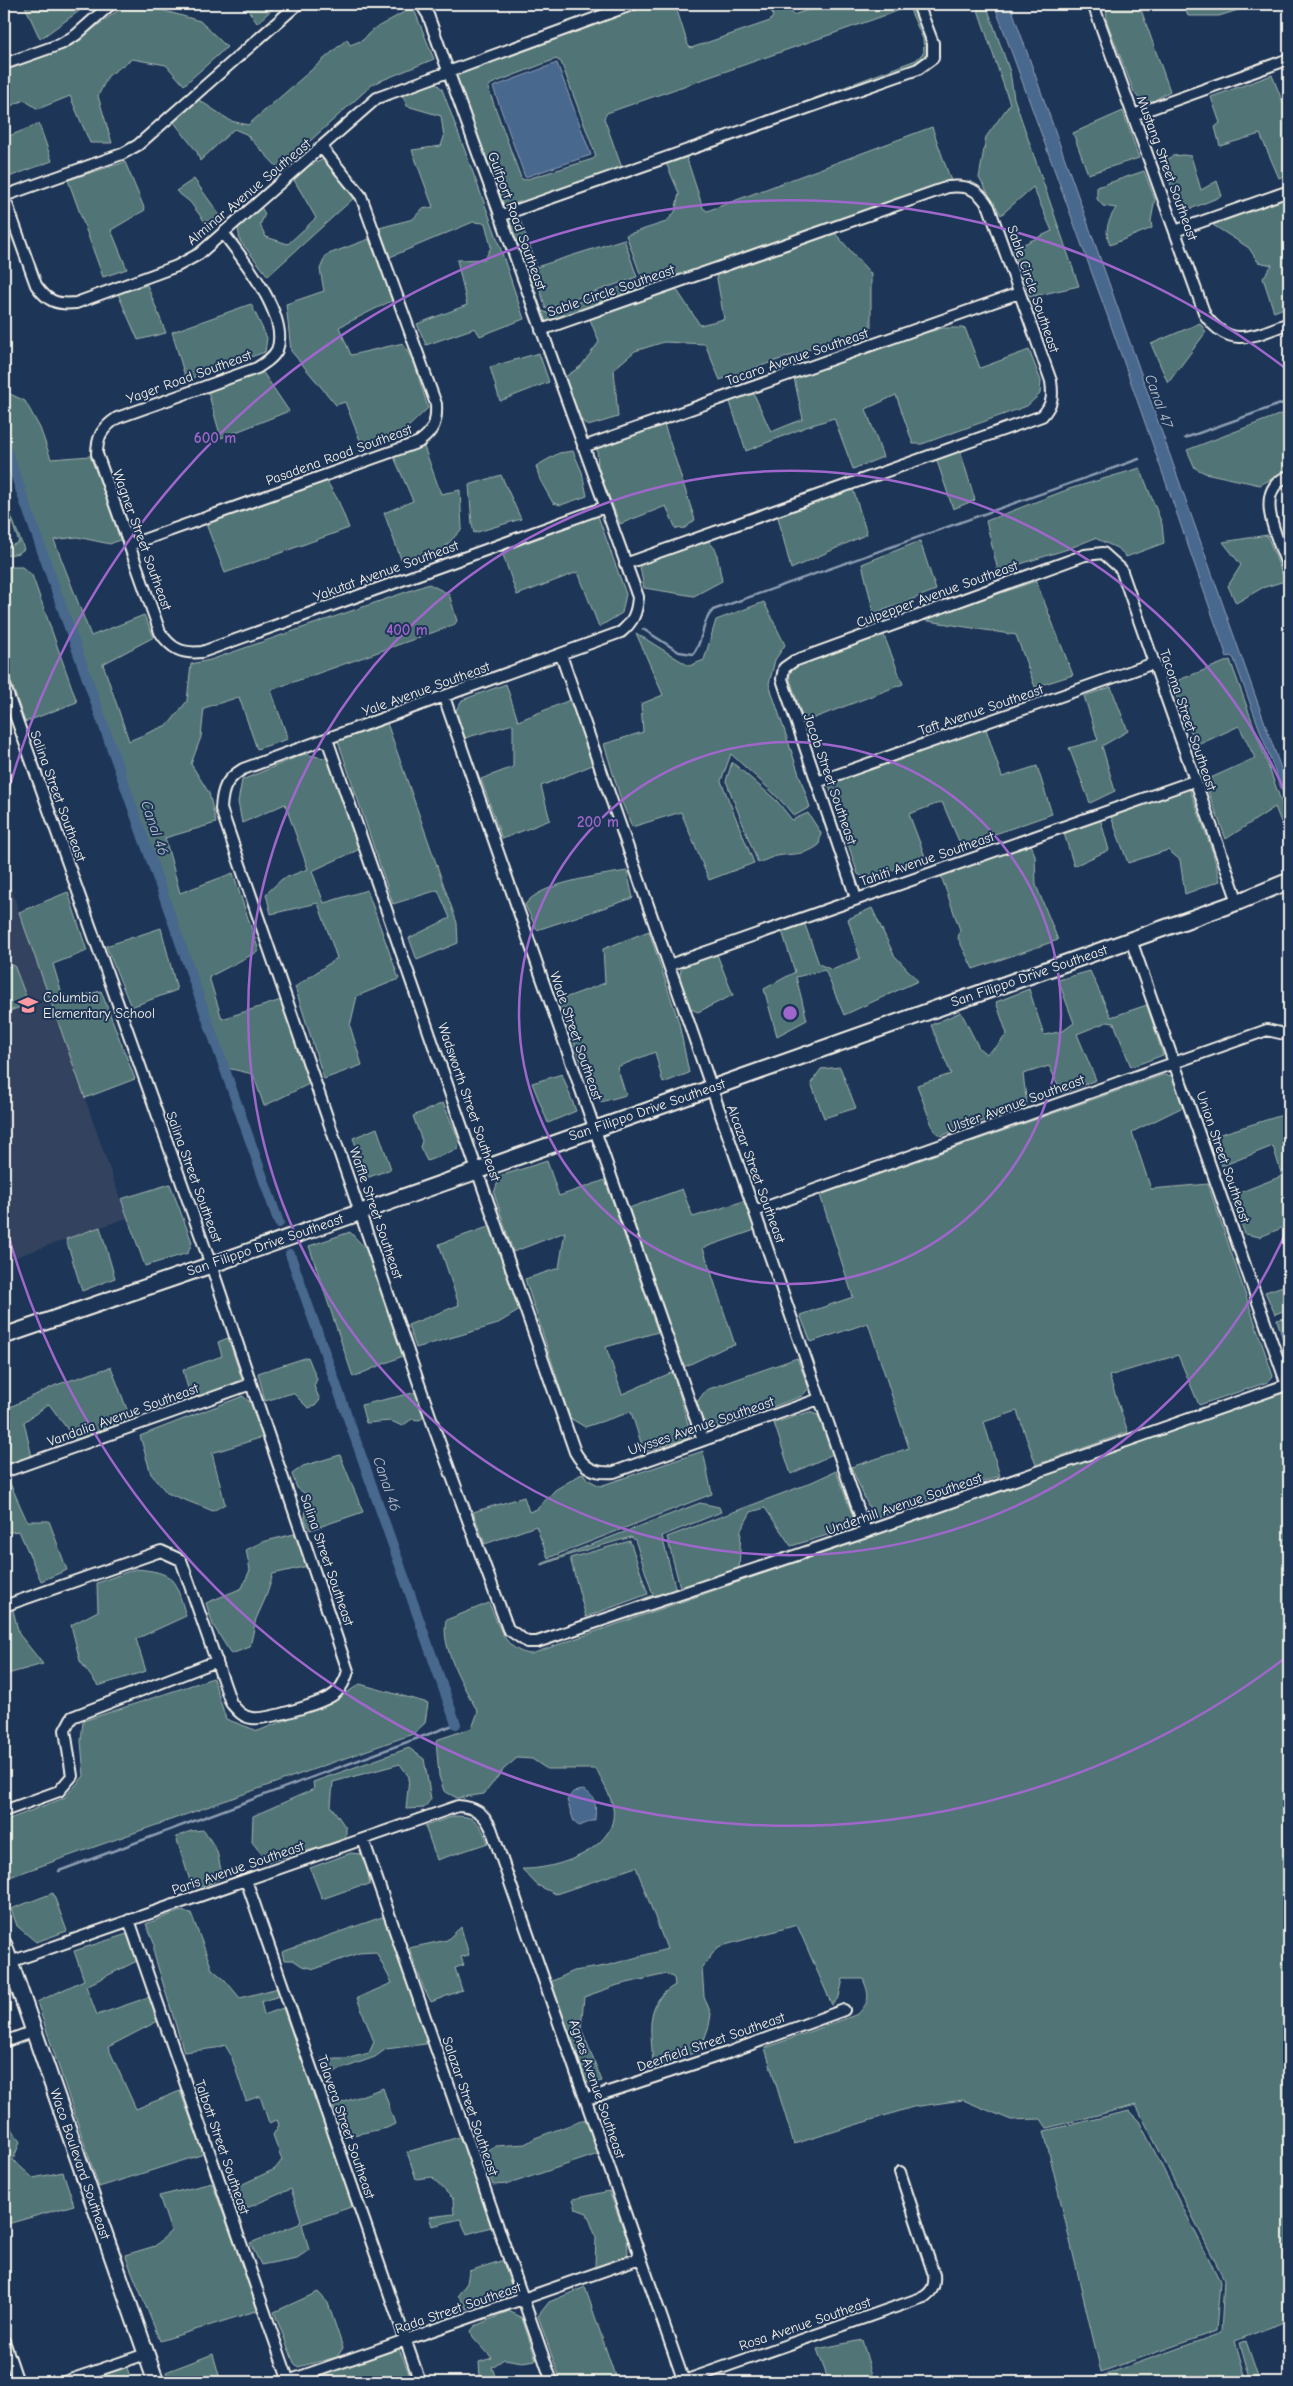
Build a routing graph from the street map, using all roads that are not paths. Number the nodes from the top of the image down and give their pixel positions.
1 (111, 4) edge
2 (298, 4) edge
3 (421, 4) edge
4 (634, 4) edge
5 (918, 4) edge
6 (1093, 4) edge
7 (1289, 59) edge
8 (4, 64) edge
9 (449, 71) junction
10 (1134, 115) junction
11 (322, 148) junction
12 (1289, 191) edge
13 (4, 196) edge
14 (500, 216) junction
15 (1175, 231) junction
16 (224, 234) junction
17 (1019, 293) junction
18 (1289, 323) edge
19 (541, 330) junction
20 (100, 434) joint
21 (583, 447) junction
22 (1289, 476) edge
23 (605, 507) junction
24 (129, 545) junction
25 (1103, 553) joint
26 (625, 564) junction
27 (1289, 570) edge
28 (634, 619) joint
29 (176, 650) joint
30 (561, 655) junction
31 (1154, 664) junction
32 (784, 668) joint
33 (4, 684) edge
34 (444, 697) junction
35 (327, 738) junction
36 (1194, 781) junction
37 (817, 782) junction
38 (226, 783) joint
39 (1289, 881) edge
40 (856, 898) junction
41 (1238, 902) junction
42 (1131, 940) junction
43 (669, 965) junction
44 (1288, 1033) edge
45 (1175, 1062) junction
46 (711, 1088) junction
47 (594, 1129) junction
48 (478, 1170) junction
49 (361, 1211) junction
50 (755, 1211) junction
51 (211, 1265) junction
52 (4, 1336) edge
53 (251, 1384) junction
54 (1288, 1384) edge
55 (819, 1399) junction
56 (703, 1440) junction
57 (590, 1470) joint
58 (4, 1472) edge
59 (866, 1532) junction
60 (4, 1606) edge
61 (527, 1642) joint
62 (217, 1661) junction
63 (477, 1809) joint
64 (4, 1811) edge
65 (363, 1839) junction
66 (246, 1880) junction
67 (129, 1920) junction
68 (4, 1945) edge
69 (10, 1962) junction
70 (844, 2010) dead end
71 (34, 2031) junction
72 (4, 2042) edge
73 (587, 2100) junction
74 (900, 2172) dead end
75 (640, 2258) junction
76 (523, 2300) junction
77 (406, 2340) junction
78 (4, 2341) edge
79 (146, 2354) junction
80 (18, 2382) edge
81 (64, 2382) edge
82 (156, 2382) edge
83 (287, 2382) edge
84 (420, 2382) edge
85 (552, 2382) edge
86 (684, 2382) edge

1 - 8 street
2 - 13 street
3 - 9 street, Gulfport Road Southeast
4 - 9 street, Alminar Avenue Southeast
5 - 14 street
6 - 10 street, Mustang Street Southeast
7 - 10 street
9 - 11 street, Alminar Avenue Southeast
9 - 14 street, Gulfport Road Southeast
10 - 15 street, Mustang Street Southeast
11 - 16 street, Alminar Avenue Southeast
11 - 24 street, Pasadena Road Southeast
12 - 15 street
13 - 16 street, Alminar Avenue Southeast
14 - 19 street, Gulfport Road Southeast
15 - 18 street, Mustang Street Southeast
16 - 20 street, Yager Road Southeast
17 - 19 street, Sable Circle Southeast
17 - 21 street, Tacaro Avenue Southeast
17 - 26 street, Sable Circle Southeast
19 - 21 street, Gulfport Road Southeast
20 - 24 street, Wagner Street Southeast
21 - 23 street, Gulfport Road Southeast
22 - 27 street
23 - 26 street, Gulfport Road Southeast
23 - 29 street, Yakutat Avenue Southeast
24 - 29 street, Wagner Street Southeast
25 - 31 street, Tacoma Street Southeast
25 - 32 street, Culpepper Avenue Southeast
26 - 28 street, Gulfport Road Southeast
28 - 30 street, Yale Avenue Southeast
30 - 34 street, Yale Avenue Southeast
30 - 43 street, Alcazar Street Southeast
31 - 36 street, Tacoma Street Southeast
31 - 37 street, Taft Avenue Southeast
32 - 37 street, Jacob Street Southeast
33 - 51 street, Salina Street Southeast
34 - 35 street, Yale Avenue Southeast
34 - 47 street, Wade Street Southeast
35 - 38 street, Yale Avenue Southeast
35 - 48 street, Wadsworth Street Southeast
36 - 40 street, Tahiti Avenue Southeast
36 - 41 street, Tacoma Street Southeast
37 - 40 street, Jacob Street Southeast
38 - 49 street, Waffle Street Southeast
39 - 41 street, San Filippo Drive Southeast
40 - 43 street, Tahiti Avenue Southeast
41 - 42 street, San Filippo Drive Southeast
42 - 45 street, Union Street Southeast
42 - 46 street, San Filippo Drive Southeast
43 - 46 street, Alcazar Street Southeast
44 - 45 street, Ulster Avenue Southeast
45 - 50 street, Ulster Avenue Southeast
45 - 54 street, Union Street Southeast
46 - 47 street, San Filippo Drive Southeast
46 - 50 street, Alcazar Street Southeast
47 - 48 street, San Filippo Drive Southeast
47 - 56 street, Wade Street Southeast
48 - 49 street, San Filippo Drive Southeast
48 - 57 street, Wadsworth Street Southeast
49 - 51 street, San Filippo Drive Southeast
49 - 61 street, Waffle Street Southeast
50 - 55 street, Alcazar Street Southeast
51 - 52 street, San Filippo Drive Southeast
51 - 53 street, Salina Street Southeast
53 - 58 street, Vandalia Avenue Southeast
53 - 62 street, Salina Street Southeast
54 - 59 street, Underhill Avenue Southeast
55 - 56 street, Ulysses Avenue Southeast
55 - 59 street, Alcazar Street Southeast
56 - 57 street, Ulysses Avenue Southeast
59 - 61 street, Underhill Avenue Southeast
60 - 62 street
62 - 64 street
63 - 65 street, Paris Avenue Southeast
63 - 73 street, Agnes Avenue Southeast
65 - 66 street, Paris Avenue Southeast
65 - 76 street, Salazar Street Southeast
66 - 67 street, Paris Avenue Southeast
66 - 77 street, Talavera Street Southeast
67 - 69 street, Paris Avenue Southeast
67 - 83 street, Talbott Street Southeast
68 - 69 street, Waco Boulevard Southeast
69 - 71 street, Waco Boulevard Southeast
70 - 73 street, Deerfield Street Southeast
71 - 72 street
71 - 79 street, Waco Boulevard Southeast
73 - 75 street, Agnes Avenue Southeast
74 - 86 street, Rosa Avenue Southeast
75 - 76 street, Rada Street Southeast
75 - 86 street, Agnes Avenue Southeast
76 - 77 street, Rada Street Southeast
76 - 85 street, Salazar Street Southeast
77 - 83 street, Rada Street Southeast
77 - 84 street, Talavera Street Southeast
78 - 80 street
79 - 81 street
79 - 82 street, Waco Boulevard Southeast

